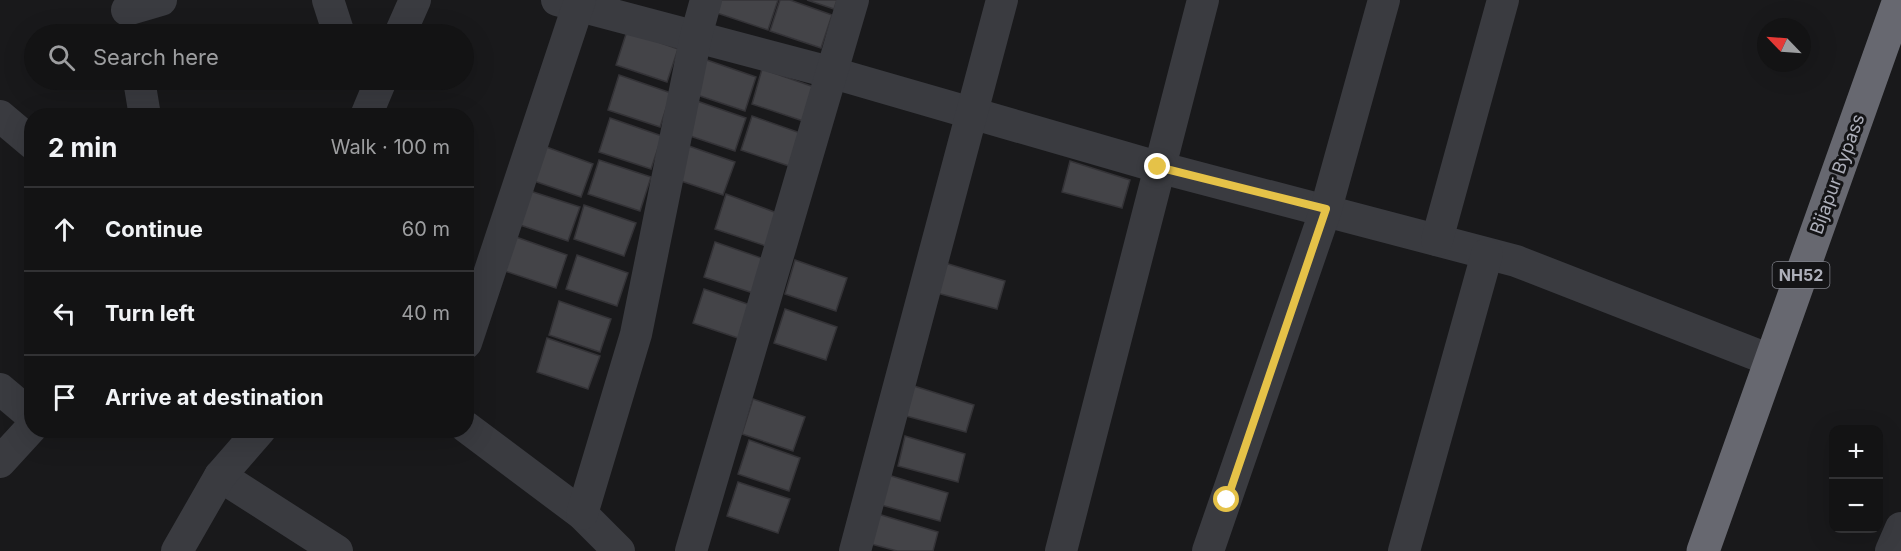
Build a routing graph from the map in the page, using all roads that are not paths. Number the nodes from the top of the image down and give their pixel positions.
1 (161, 0) edge
2 (328, 0) edge
3 (415, 0) edge
4 (706, 0) edge
5 (853, 0) edge
6 (1002, 0) edge
7 (1203, 0) edge
8 (1384, 0) edge
9 (1503, 0) edge
10 (1899, 0) edge
11 (572, 2) edge
12 (127, 15) edge
13 (336, 24) edge
14 (404, 24) edge
15 (696, 36) junction
16 (834, 73) junction
17 (141, 90) edge
18 (357, 90) edge
19 (377, 90) edge
20 (144, 108) edge
21 (363, 108) edge
22 (369, 108) edge
23 (971, 113) junction
24 (0, 116) edge
25 (24, 136) edge
26 (1158, 167) junction
27 (1326, 209) junction
28 (1437, 240) junction
29 (1487, 254) junction
30 (474, 317) edge
31 (1770, 360) junction
32 (0, 389) edge
33 (24, 409) edge
34 (474, 433) edge
35 (24, 436) edge
36 (253, 438) edge
37 (0, 462) edge
38 (220, 476) junction
39 (582, 514) junction
40 (1901, 528) edge
41 (329, 548) edge
42 (177, 551) edge
43 (619, 551) edge
44 (691, 551) edge
45 (855, 551) edge
46 (1060, 551) edge
47 (1208, 551) edge
48 (1404, 551) edge
49 (1702, 551) edge
50 (1891, 551) edge

1 - 12 street
2 - 13 street
3 - 14 street
4 - 15 street
5 - 16 street
6 - 23 street
7 - 26 street
8 - 27 street
9 - 28 street
10 - 31 highway, Bijapur Bypass / NH52
11 - 15 street
11 - 30 street
15 - 16 street
15 - 39 street
16 - 23 street
16 - 44 street
17 - 20 street
18 - 21 street
19 - 22 street
23 - 26 street
23 - 45 street
24 - 25 street
26 - 27 street
26 - 46 street
27 - 28 street
27 - 47 street
28 - 29 street
29 - 31 street
29 - 48 street
31 - 49 highway, Bijapur Bypass / NH52
32 - 33 street
34 - 39 street
35 - 37 street
36 - 38 street
38 - 41 street
38 - 42 street
39 - 43 street
40 - 50 street

